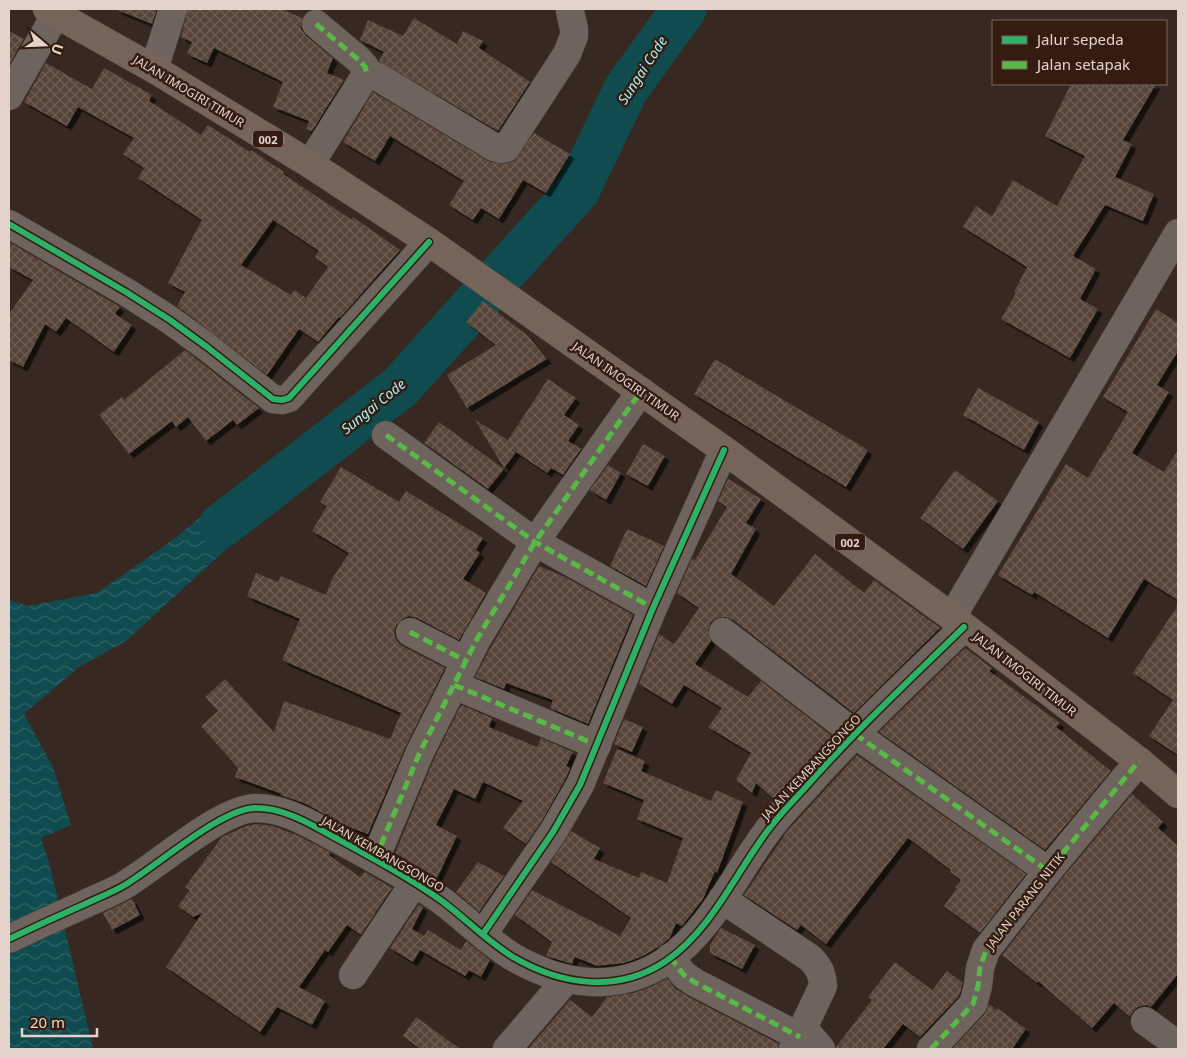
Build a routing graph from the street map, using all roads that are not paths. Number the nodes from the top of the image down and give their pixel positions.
1 (173, 9) edge
2 (570, 9) edge
3 (51, 11) edge
4 (316, 24) dead end
5 (154, 69) junction
6 (367, 73) junction
7 (9, 96) edge
8 (310, 164) junction
9 (9, 224) edge
10 (1178, 233) edge
11 (430, 242) junction
12 (641, 391) junction
13 (386, 435) dead end
14 (724, 450) junction
15 (535, 542) junction
16 (653, 608) junction
17 (958, 622) junction
18 (410, 632) dead end
19 (723, 632) dead end
20 (466, 661) junction
21 (454, 686) junction
22 (855, 734) junction
23 (597, 745) junction
24 (1139, 761) junction
25 (1178, 794) edge
26 (375, 859) junction
27 (1048, 871) junction
28 (414, 883) junction
29 (722, 899) junction
30 (483, 934) junction
31 (9, 939) edge
32 (670, 957) junction
33 (353, 975) dead end
34 (566, 980) junction
35 (1145, 1021) dead end
36 (804, 1041) edge
37 (1178, 1045) edge
38 (507, 1049) edge
39 (931, 1049) edge

1 - 5 street
2 - 6 street
3 - 5 main road, JALAN IMOGIRI TIMUR / 002
3 - 7 street
4 - 6 street
5 - 8 main road, JALAN IMOGIRI TIMUR / 002
6 - 8 street
8 - 11 main road, JALAN IMOGIRI TIMUR / 002
9 - 11 street
10 - 17 street, JALAN KEMBANGSONGO
11 - 12 main road, JALAN IMOGIRI TIMUR / 002
12 - 14 main road, JALAN IMOGIRI TIMUR / 002
12 - 15 street
13 - 15 street
14 - 16 street
14 - 17 main road, JALAN IMOGIRI TIMUR / 002
15 - 16 street
15 - 20 street
16 - 23 street
17 - 22 street, JALAN KEMBANGSONGO
17 - 24 main road, JALAN IMOGIRI TIMUR / 002
18 - 20 street
19 - 22 street
20 - 21 street
21 - 23 street
21 - 26 street
22 - 27 street
22 - 29 street, JALAN KEMBANGSONGO
23 - 30 street
24 - 25 main road, JALAN IMOGIRI TIMUR / 002
24 - 27 street, JALAN PARANG NITIK
26 - 28 street, JALAN KEMBANGSONGO
26 - 31 street, JALAN KEMBANGSONGO
27 - 39 street, JALAN PARANG NITIK
28 - 30 street, JALAN KEMBANGSONGO
28 - 33 street
29 - 32 street, JALAN KEMBANGSONGO
29 - 36 street
30 - 34 street, JALAN KEMBANGSONGO
32 - 34 street, JALAN KEMBANGSONGO
32 - 36 street
34 - 38 street
35 - 37 street

